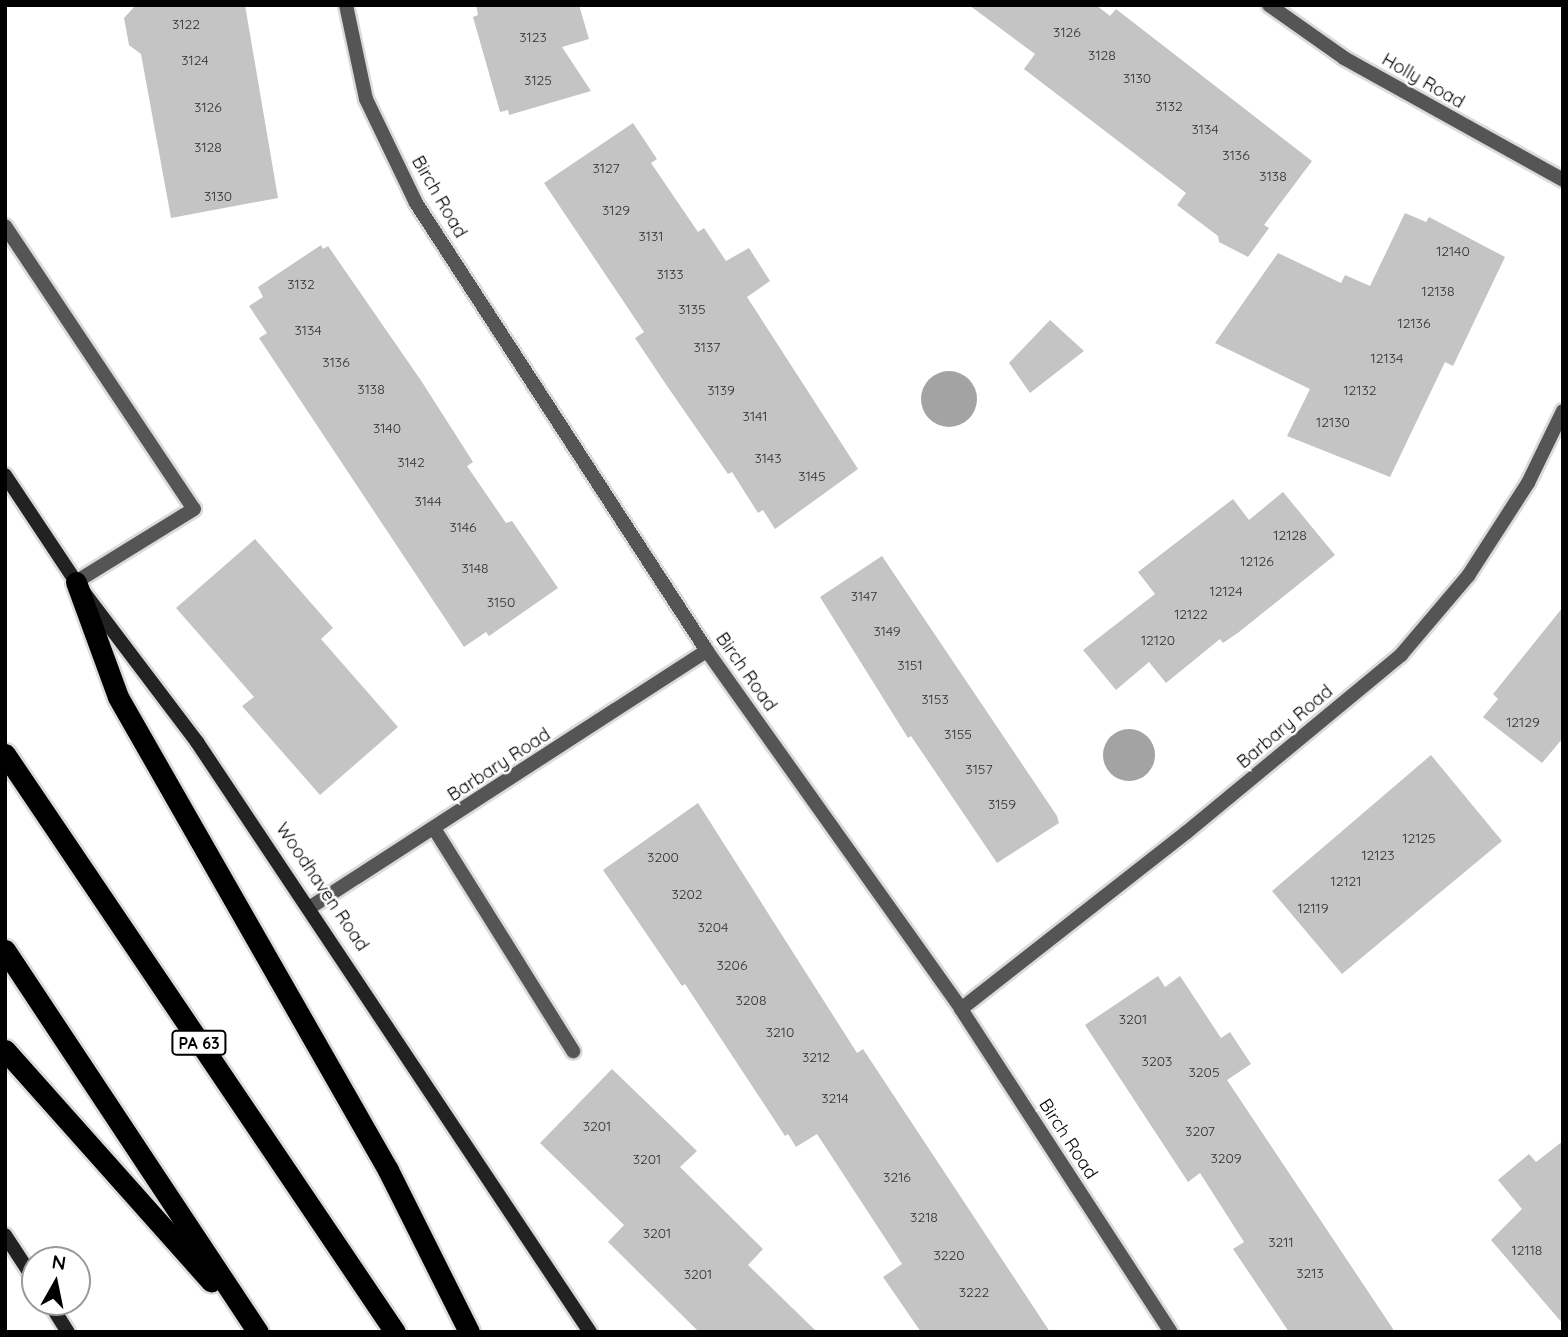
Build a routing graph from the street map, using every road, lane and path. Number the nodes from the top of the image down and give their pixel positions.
1 (346, 5) edge
2 (1269, 5) edge
3 (1563, 180) edge
4 (5, 226) edge
5 (1563, 411) edge
6 (5, 475) edge
7 (76, 583) junction
8 (708, 651) junction
9 (5, 754) edge
10 (435, 830) junction
11 (309, 908) junction
12 (5, 950) edge
13 (961, 1009) junction
14 (5, 1050) edge
15 (573, 1051) dead end
16 (5, 1235) edge
17 (21, 1260) edge
18 (57, 1316) edge
19 (68, 1332) edge
20 (257, 1332) edge
21 (395, 1332) edge
22 (469, 1332) edge
23 (590, 1332) edge
24 (1171, 1332) edge

1 - 8 street, Birch Road
2 - 3 street, Holly Road
4 - 7 street
5 - 13 street, Barbary Road
6 - 7 main road, Woodhaven Road
7 - 11 main road, Woodhaven Road
7 - 22 highway
8 - 10 street, Barbary Road
8 - 13 street, Birch Road
9 - 21 highway, PA 63
10 - 11 street, Barbary Road
10 - 15 street
11 - 23 main road, Woodhaven Road
12 - 20 highway
13 - 24 street, Birch Road
14 - 20 highway
16 - 17 main road
18 - 19 main road

